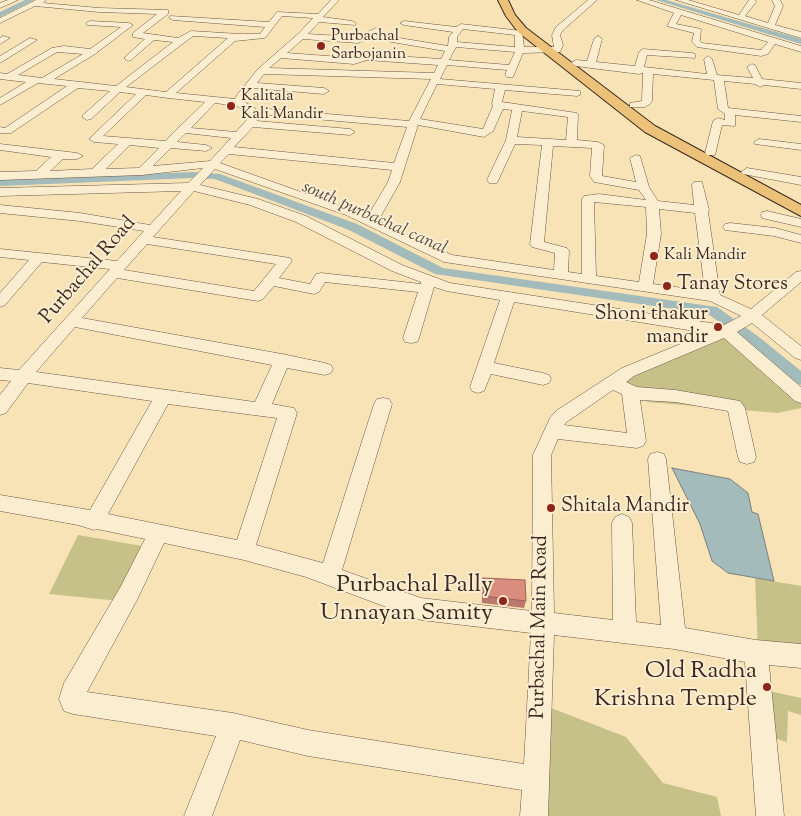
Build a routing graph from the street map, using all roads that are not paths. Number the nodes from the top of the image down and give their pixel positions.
1 (14, 0) edge
2 (335, 0) edge
3 (503, 0) edge
4 (513, 0) edge
5 (593, 0) edge
6 (641, 0) edge
7 (680, 0) edge
8 (776, 0) edge
9 (38, 2) edge
10 (752, 2) dead end
11 (154, 3) dead end
12 (0, 6) edge
13 (165, 12) junction
14 (678, 12) junction
15 (318, 17) junction
16 (741, 17) junction
17 (173, 18) dead end
18 (0, 21) edge
19 (90, 23) dead end
20 (404, 23) dead end
21 (772, 23) junction
22 (109, 24) junction
23 (271, 25) junction
24 (801, 26) edge
25 (376, 29) dead end
26 (394, 30) dead end
27 (458, 30) junction
28 (122, 31) junction
29 (96, 32) dead end
30 (139, 32) junction
31 (367, 35) junction
32 (801, 35) edge
33 (300, 36) junction
34 (152, 37) junction
35 (240, 37) junction
36 (381, 38) junction
37 (337, 39) junction
38 (598, 39) dead end
39 (33, 40) dead end
40 (358, 40) junction
41 (178, 41) junction
42 (773, 41) junction
43 (452, 44) junction
44 (347, 49) dead end
45 (801, 49) edge
46 (520, 50) junction
47 (552, 51) junction
48 (92, 52) junction
49 (365, 54) dead end
50 (279, 55) junction
51 (692, 56) dead end
52 (128, 58) dead end
53 (708, 59) dead end
54 (0, 60) edge
55 (444, 63) junction
56 (660, 64) dead end
57 (591, 65) junction
58 (642, 68) junction
59 (752, 68) dead end
60 (577, 69) junction
61 (261, 71) junction
62 (4, 77) edge
63 (436, 78) junction
64 (716, 78) junction
65 (40, 81) junction
66 (760, 84) junction
67 (75, 85) junction
68 (249, 85) junction
69 (501, 86) junction
70 (801, 86) edge
71 (118, 89) junction
72 (324, 91) dead end
73 (144, 92) junction
74 (576, 93) junction
75 (168, 95) junction
76 (213, 100) junction
77 (0, 102) edge
78 (240, 103) junction
79 (634, 105) junction
80 (499, 106) junction
81 (518, 108) junction
82 (730, 113) junction
83 (573, 115) junction
84 (87, 117) dead end
85 (253, 119) junction
86 (801, 119) edge
87 (414, 123) junction
88 (0, 130) edge
89 (183, 130) junction
90 (350, 132) dead end
91 (239, 136) junction
92 (511, 140) junction
93 (127, 142) junction
94 (548, 142) junction
95 (759, 142) dead end
96 (570, 143) junction
97 (168, 145) junction
98 (801, 147) edge
99 (0, 148) edge
100 (206, 148) dead end
101 (226, 150) junction
102 (711, 153) junction
103 (60, 155) junction
104 (77, 156) dead end
105 (636, 158) dead end
106 (209, 167) junction
107 (398, 167) junction
108 (142, 171) junction
109 (747, 172) junction
110 (95, 173) junction
111 (39, 175) junction
112 (0, 176) edge
113 (493, 180) dead end
114 (801, 181) edge
115 (193, 185) junction
116 (698, 185) dead end
117 (642, 187) junction
118 (0, 192) edge
119 (801, 201) edge
120 (653, 204) junction
121 (0, 209) edge
122 (703, 210) junction
123 (801, 211) edge
124 (766, 215) dead end
125 (371, 222) junction
126 (801, 222) edge
127 (730, 228) dead end
128 (148, 234) junction
129 (801, 239) edge
130 (0, 253) edge
131 (38, 258) junction
132 (118, 270) junction
133 (801, 275) edge
134 (561, 276) junction
135 (589, 280) junction
136 (270, 281) junction
137 (428, 285) junction
138 (645, 286) junction
139 (508, 297) junction
140 (713, 297) junction
141 (0, 302) edge
142 (753, 314) junction
143 (71, 321) junction
144 (728, 330) junction
145 (411, 338) dead end
146 (801, 354) edge
147 (282, 360) junction
148 (485, 367) junction
149 (325, 369) dead end
150 (0, 374) edge
151 (24, 376) junction
152 (543, 379) dead end
153 (611, 382) junction
154 (478, 387) dead end
155 (630, 392) junction
156 (163, 397) junction
157 (801, 397) edge
158 (383, 404) dead end
159 (0, 408) edge
160 (261, 409) junction
161 (553, 431) junction
162 (748, 457) dead end
163 (657, 459) dead end
164 (0, 503) edge
165 (94, 521) junction
166 (622, 523) dead end
167 (158, 533) junction
168 (244, 551) junction
169 (330, 575) junction
170 (544, 624) junction
171 (625, 633) junction
172 (674, 638) junction
173 (756, 652) junction
174 (801, 656) edge
175 (233, 726) junction
176 (537, 779) junction
177 (198, 816) edge
178 (534, 816) edge
179 (770, 816) edge

1 - 12 street
2 - 15 street
3 - 47 main road
4 - 47 main road
5 - 47 street
6 - 14 street
7 - 16 street
8 - 21 street
9 - 13 street
9 - 18 street
10 - 16 street
11 - 13 street
13 - 30 street
14 - 42 street
14 - 42 street
15 - 23 street
15 - 33 street
15 - 37 street
16 - 21 street
17 - 23 street
19 - 22 street
20 - 27 street
21 - 24 street
21 - 32 street
22 - 28 street
22 - 29 street
23 - 35 street
25 - 31 street
26 - 43 street
27 - 43 street
27 - 46 street
28 - 30 street
28 - 48 street
30 - 34 street
31 - 36 street
31 - 40 street
33 - 37 street
33 - 50 street
34 - 41 street
34 - 52 street
35 - 41 street
35 - 75 street
36 - 43 street
36 - 49 street
37 - 40 street
38 - 57 street
39 - 54 street
40 - 44 street
41 - 71 street
42 - 45 street
43 - 46 street
43 - 55 street
46 - 47 street
46 - 55 street
47 - 60 main road
48 - 62 street
48 - 65 street
50 - 55 street
50 - 61 street
51 - 58 street
53 - 64 street
55 - 63 street
56 - 58 street
57 - 58 street
57 - 60 street
58 - 64 street
58 - 79 street
59 - 66 street
60 - 74 street
60 - 79 main road
60 - 123 main road
61 - 63 street
61 - 68 street
62 - 65 street
63 - 69 street
63 - 87 street
64 - 66 street
64 - 82 street
65 - 67 street
65 - 77 street
66 - 70 street
67 - 71 street
67 - 88 street
68 - 72 street
68 - 78 street
69 - 74 street
69 - 80 street
71 - 73 street
71 - 84 street
73 - 75 street
73 - 93 street
74 - 83 street
75 - 76 street
76 - 78 street
76 - 89 street
78 - 85 street
79 - 102 main road
80 - 81 street
80 - 87 street
81 - 83 street
81 - 92 street
82 - 86 street
82 - 102 street
83 - 96 street
85 - 87 street
85 - 90 street
85 - 91 street, Purbachal Road
87 - 107 street
89 - 91 street
89 - 97 street
91 - 101 street, Purbachal Road
92 - 94 street
92 - 113 street
93 - 97 street
93 - 110 street
94 - 96 street
94 - 134 street
95 - 98 street
96 - 117 street
97 - 100 street
97 - 108 street
99 - 103 street
101 - 106 street, Purbachal Road
101 - 107 street
102 - 109 main road
103 - 104 street
103 - 111 street
105 - 117 street
106 - 108 street
106 - 115 street, Purbachal Road
106 - 125 street
107 - 125 street
108 - 110 street
109 - 114 street
109 - 119 main road
110 - 111 street
111 - 112 street
115 - 118 street
115 - 128 street, Purbachal Road
115 - 137 street
116 - 122 street
117 - 120 street
120 - 122 street
120 - 135 street
120 - 138 street
121 - 128 street
122 - 140 street
124 - 126 street
125 - 134 street
127 - 129 street
128 - 132 street, Purbachal Road
128 - 136 street
130 - 131 street
131 - 132 street
131 - 141 street
132 - 136 street
132 - 143 street, Purbachal Road
133 - 142 street, Purbachal Main Road
134 - 135 street
135 - 138 street
136 - 137 street
137 - 139 street
137 - 145 street
138 - 140 street
139 - 144 street
139 - 148 street
140 - 142 street
142 - 144 street, Purbachal Main Road
142 - 146 street
143 - 147 street
143 - 151 street, Purbachal Road
144 - 153 street, Purbachal Main Road
144 - 157 street
147 - 149 street
147 - 160 street
148 - 152 street
148 - 154 street
150 - 151 street
151 - 156 street
151 - 159 street, Purbachal Road
153 - 155 street
153 - 161 street, Purbachal Main Road
155 - 161 street
155 - 162 street
156 - 160 street
156 - 165 street
158 - 169 street
160 - 168 street
161 - 170 street, Purbachal Main Road
163 - 172 street
164 - 165 street
165 - 167 street
166 - 171 street
167 - 168 street
167 - 175 street
168 - 169 street
169 - 170 street
170 - 171 street
170 - 176 street, Purbachal Main Road
171 - 172 street
172 - 173 street
173 - 174 street
173 - 179 street
175 - 176 street
175 - 177 street
176 - 178 street, Purbachal Main Road

